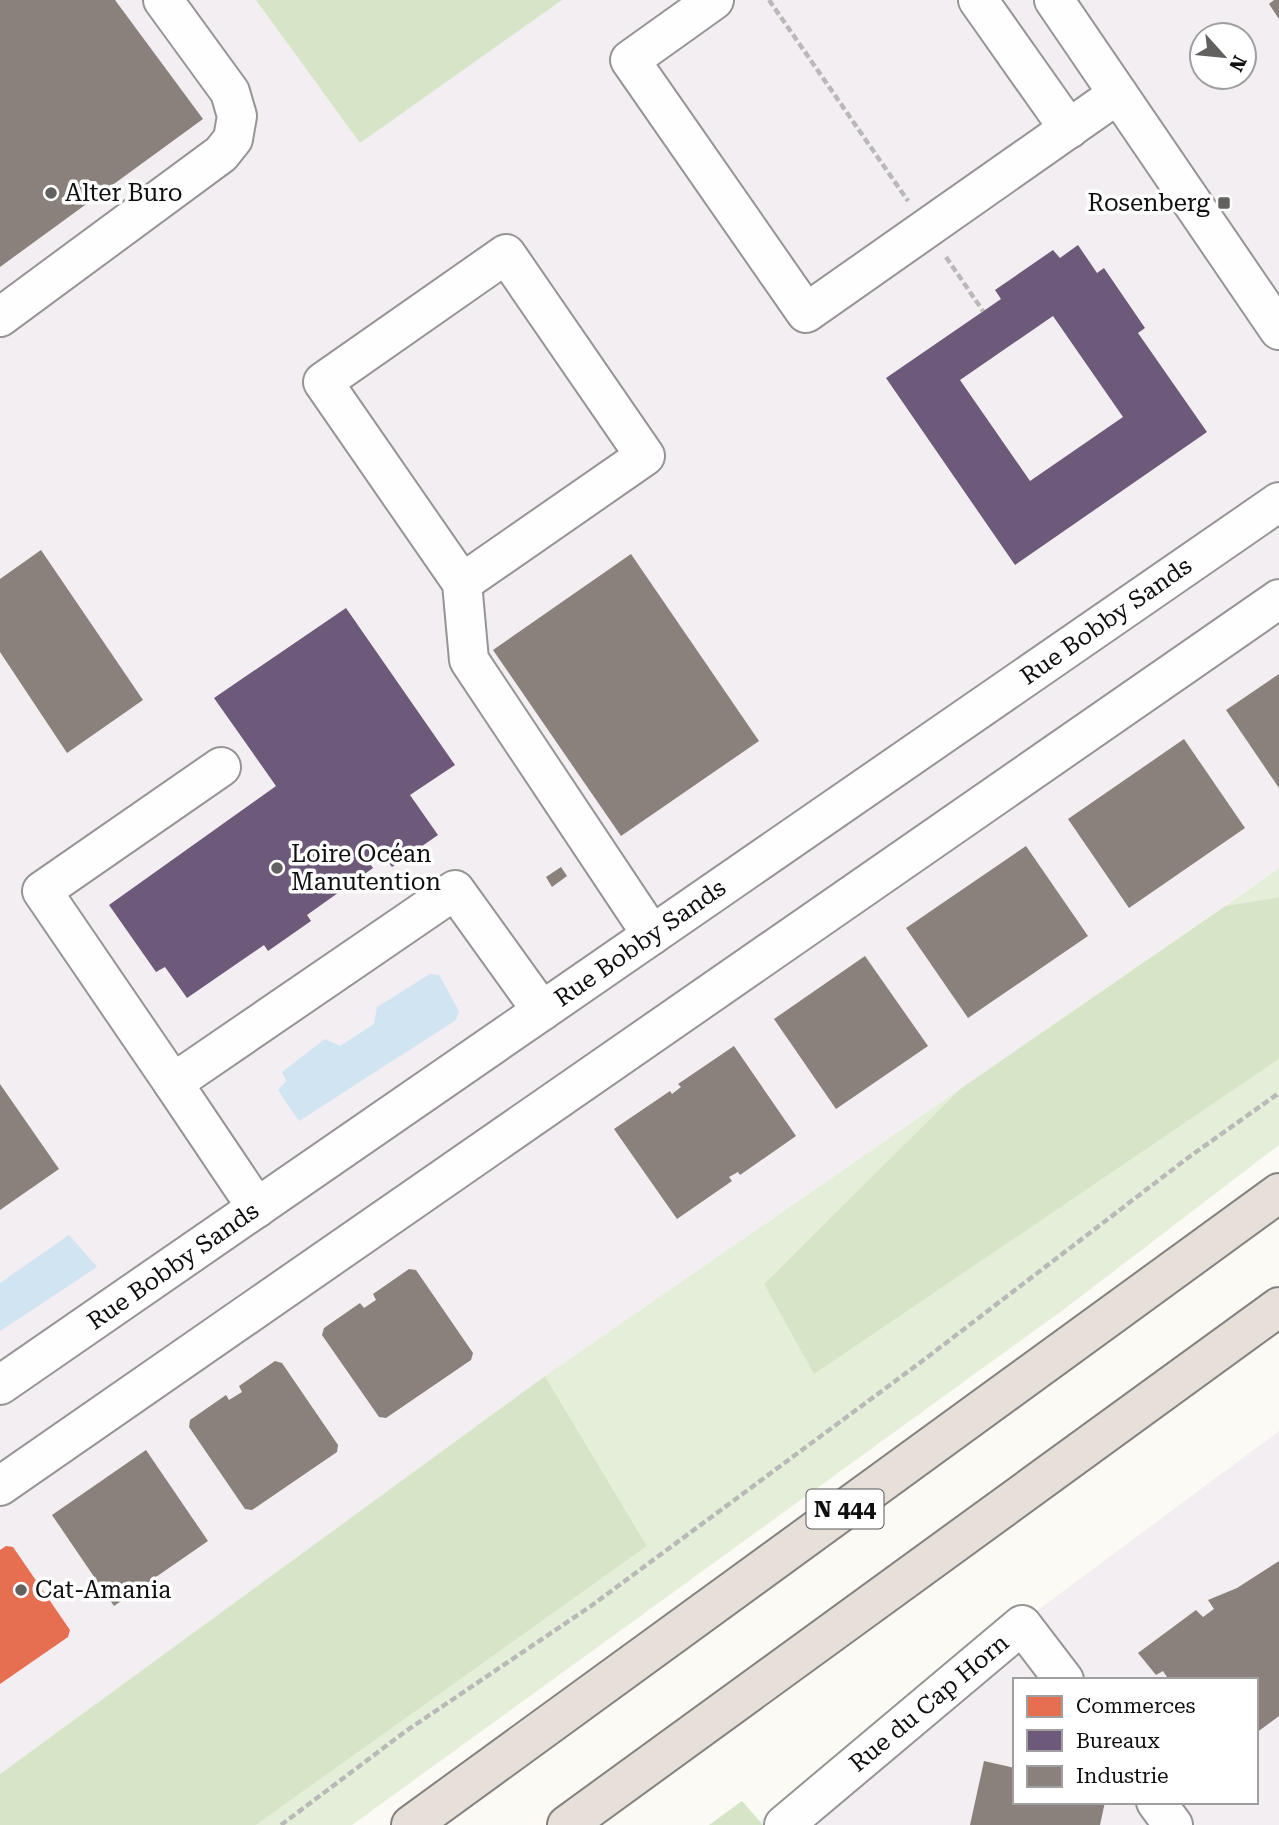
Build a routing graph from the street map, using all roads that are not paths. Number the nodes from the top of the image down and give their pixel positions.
1 (163, 0) edge
2 (714, 0) edge
3 (978, 0) edge
4 (1054, 0) edge
5 (1118, 94) junction
6 (1069, 129) junction
7 (0, 317) edge
8 (1279, 330) edge
9 (1279, 502) edge
10 (462, 583) junction
11 (1279, 599) edge
12 (221, 767) dead end
13 (652, 935) junction
14 (542, 1011) junction
15 (173, 1083) junction
16 (1279, 1193) edge
17 (257, 1208) junction
18 (1279, 1307) edge
19 (0, 1385) edge
20 (0, 1486) edge
21 (1062, 1678) edge
22 (1157, 1804) edge
23 (411, 1825) edge
24 (567, 1825) edge
25 (784, 1825) edge
26 (1173, 1825) edge

1 - 7 street
2 - 6 street
3 - 6 street
4 - 5 street
5 - 6 street
5 - 8 street
9 - 13 street, Rue Bobby Sands
10 - 10 street
10 - 13 street
11 - 20 street
12 - 15 street
13 - 14 street, Rue Bobby Sands
14 - 15 street
14 - 17 street, Rue Bobby Sands
15 - 17 street
16 - 23 highway, N 444
17 - 19 street, Rue Bobby Sands
18 - 24 highway
21 - 25 street, Rue du Cap Horn
22 - 26 street

